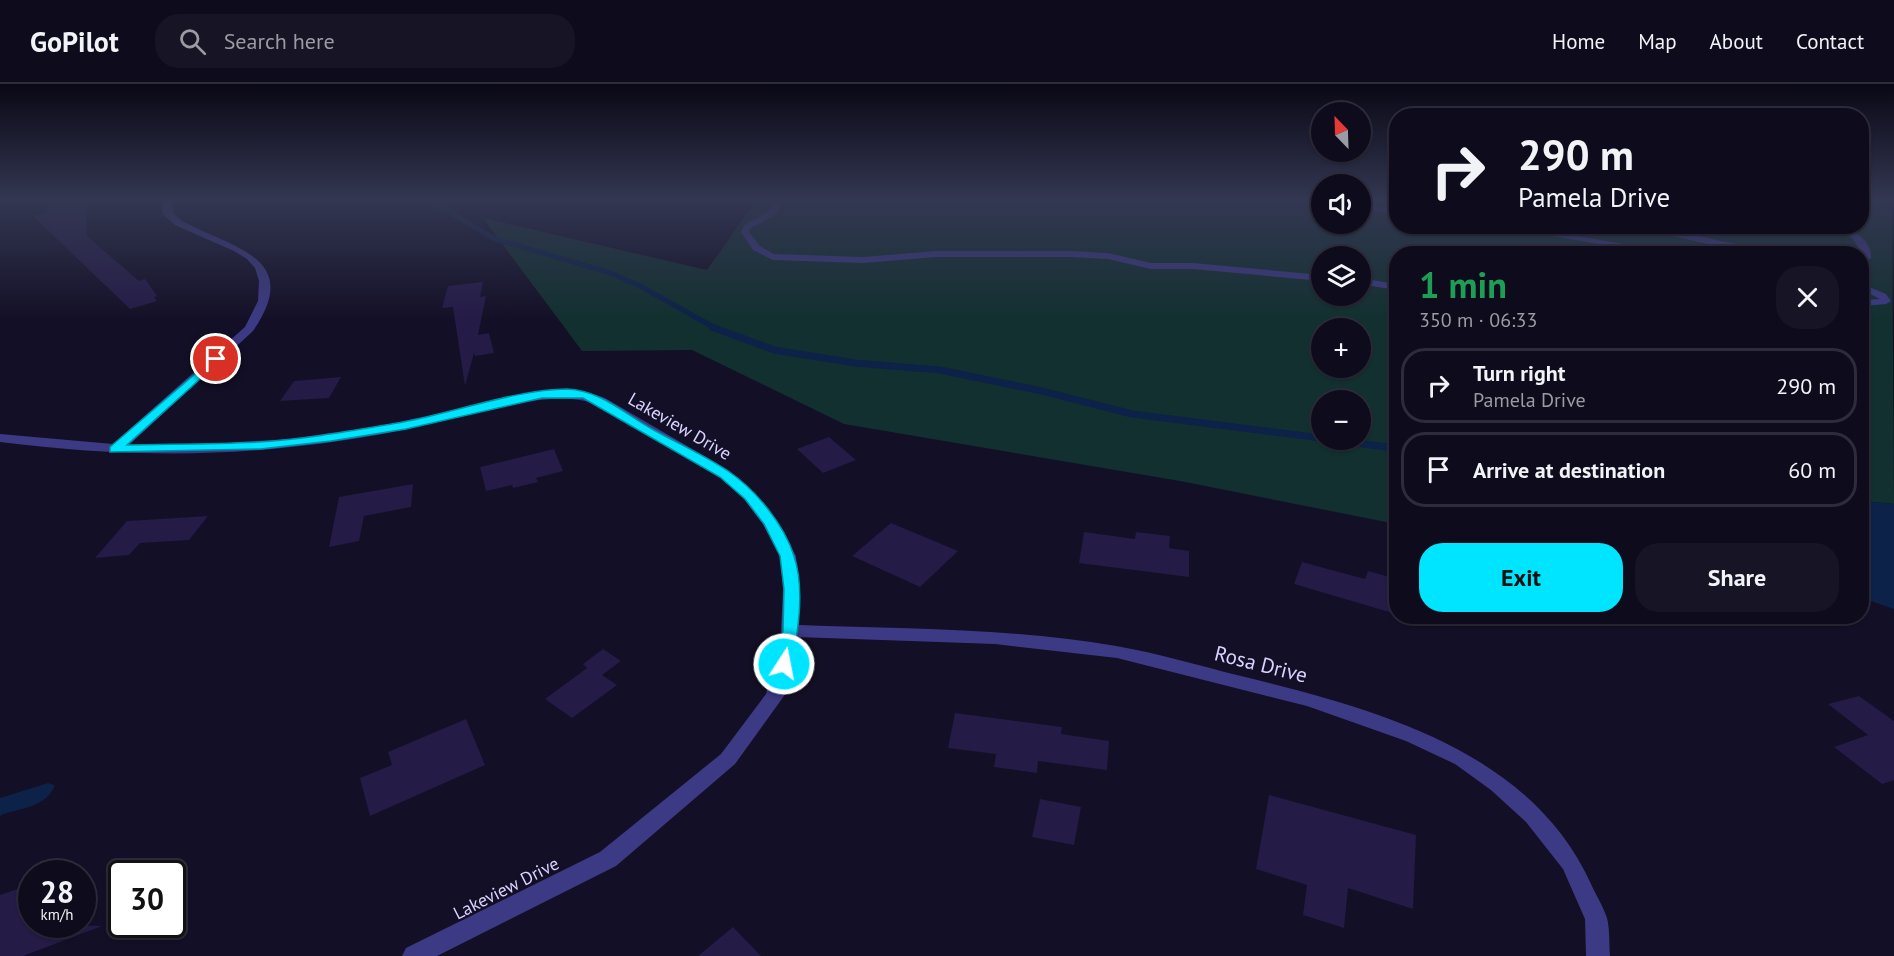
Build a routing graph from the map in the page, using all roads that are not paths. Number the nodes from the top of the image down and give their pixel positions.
1 (213, 240) edge
2 (749, 240) edge
3 (1592, 240) edge
4 (1702, 240) edge
5 (1630, 246) edge
6 (1733, 246) edge
7 (1311, 277) edge
8 (1371, 283) edge
9 (1389, 286) edge
10 (1869, 290) edge
11 (1869, 303) edge
12 (0, 438) edge
13 (115, 450) junction
14 (790, 631) junction
15 (414, 956) edge
16 (1598, 956) edge

1 - 13 street
2 - 7 lane
3 - 5 lane
4 - 6 lane
8 - 9 lane
10 - 11 lane
12 - 13 street, Lakeview Drive
13 - 14 street, Lakeview Drive
14 - 15 street, Lakeview Drive
14 - 16 street, Rosa Drive

